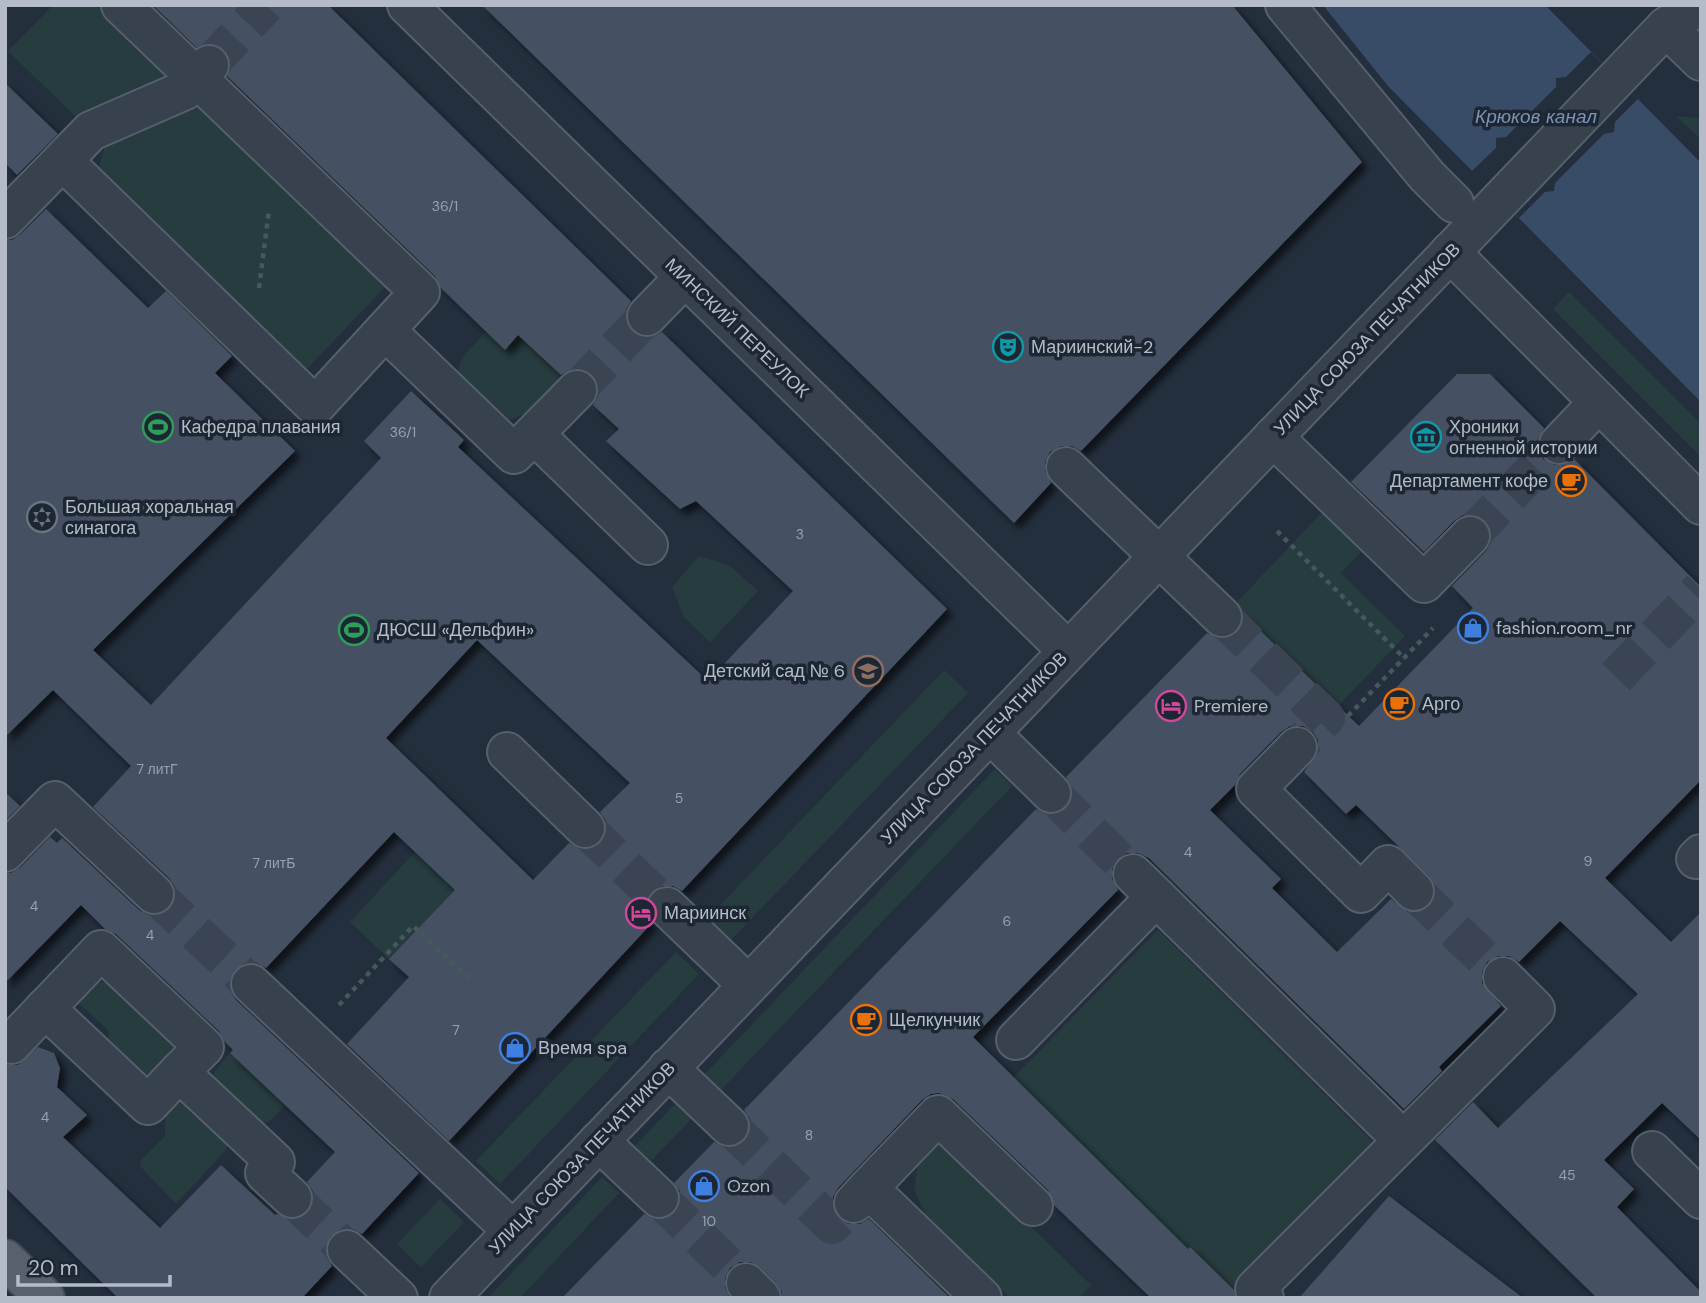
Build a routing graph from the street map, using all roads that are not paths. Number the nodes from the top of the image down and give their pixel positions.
1 (121, 5) edge
2 (1284, 5) edge
3 (1700, 5) edge
4 (423, 10) edge
5 (1672, 16) edge
6 (1701, 61) edge
7 (203, 71) junction
8 (63, 161) junction
9 (1454, 203) dead end
10 (5, 219) edge
11 (1450, 252) junction
12 (685, 277) junction
13 (647, 316) tunnel mouth
14 (385, 330) junction
15 (577, 390) tunnel mouth
16 (1599, 402) junction
17 (534, 434) junction
18 (1273, 436) junction
19 (1559, 444) tunnel mouth
20 (1066, 467) dead end
21 (1701, 505) edge
22 (1470, 536) tunnel mouth
23 (649, 545) dead end
24 (1158, 556) junction
25 (1222, 617) tunnel mouth
26 (1068, 651) junction
27 (990, 733) junction
28 (1297, 747) tunnel mouth
29 (507, 752) dead end
30 (1051, 793) tunnel mouth
31 (585, 828) tunnel mouth
32 (5, 852) edge
33 (1413, 891) tunnel mouth
34 (155, 894) tunnel mouth
35 (667, 907) tunnel mouth
36 (1503, 978) tunnel mouth
37 (251, 985) tunnel mouth
38 (748, 985) junction
39 (45, 1008) junction
40 (1016, 1040) dead end
41 (12, 1044) dead end
42 (668, 1068) junction
43 (179, 1072) junction
44 (729, 1126) tunnel mouth
45 (1403, 1140) junction
46 (599, 1141) junction
47 (1652, 1151) dead end
48 (292, 1198) tunnel mouth
49 (659, 1198) tunnel mouth
50 (1701, 1199) edge
51 (1033, 1206) dead end
52 (513, 1231) junction
53 (347, 1250) tunnel mouth
54 (5, 1259) edge
55 (45, 1298) edge
56 (398, 1298) edge
57 (449, 1298) edge
58 (982, 1298) edge
59 (1264, 1298) edge

1 - 7 street
2 - 9 street
3 - 5 street
4 - 12 street, МИНСКИЙ ПЕРЕУЛОК
5 - 6 street
5 - 11 street, УЛИЦА СОЮЗА ПЕЧАТНИКОВ
7 - 8 street
7 - 14 street
8 - 10 street
8 - 14 street
11 - 16 street
11 - 18 street, УЛИЦА СОЮЗА ПЕЧАТНИКОВ
12 - 13 street
12 - 26 street, МИНСКИЙ ПЕРЕУЛОК
14 - 17 street
15 - 17 street
16 - 19 street
16 - 21 street
17 - 23 street
18 - 22 street
18 - 24 street, УЛИЦА СОЮЗА ПЕЧАТНИКОВ
20 - 24 street
24 - 25 street
24 - 26 street, УЛИЦА СОЮЗА ПЕЧАТНИКОВ
26 - 27 street, УЛИЦА СОЮЗА ПЕЧАТНИКОВ
27 - 30 street
27 - 38 street, УЛИЦА СОЮЗА ПЕЧАТНИКОВ
28 - 33 street
29 - 31 street
32 - 34 street
35 - 38 street
36 - 45 street
37 - 52 street
38 - 42 street, УЛИЦА СОЮЗА ПЕЧАТНИКОВ
39 - 41 street
39 - 43 street
39 - 43 street
40 - 45 street
42 - 44 street
42 - 46 street, УЛИЦА СОЮЗА ПЕЧАТНИКОВ
43 - 48 street
45 - 59 street
46 - 49 street
46 - 52 street, УЛИЦА СОЮЗА ПЕЧАТНИКОВ
47 - 50 street
51 - 58 street
52 - 57 street, УЛИЦА СОЮЗА ПЕЧАТНИКОВ
53 - 56 street
54 - 55 main road

